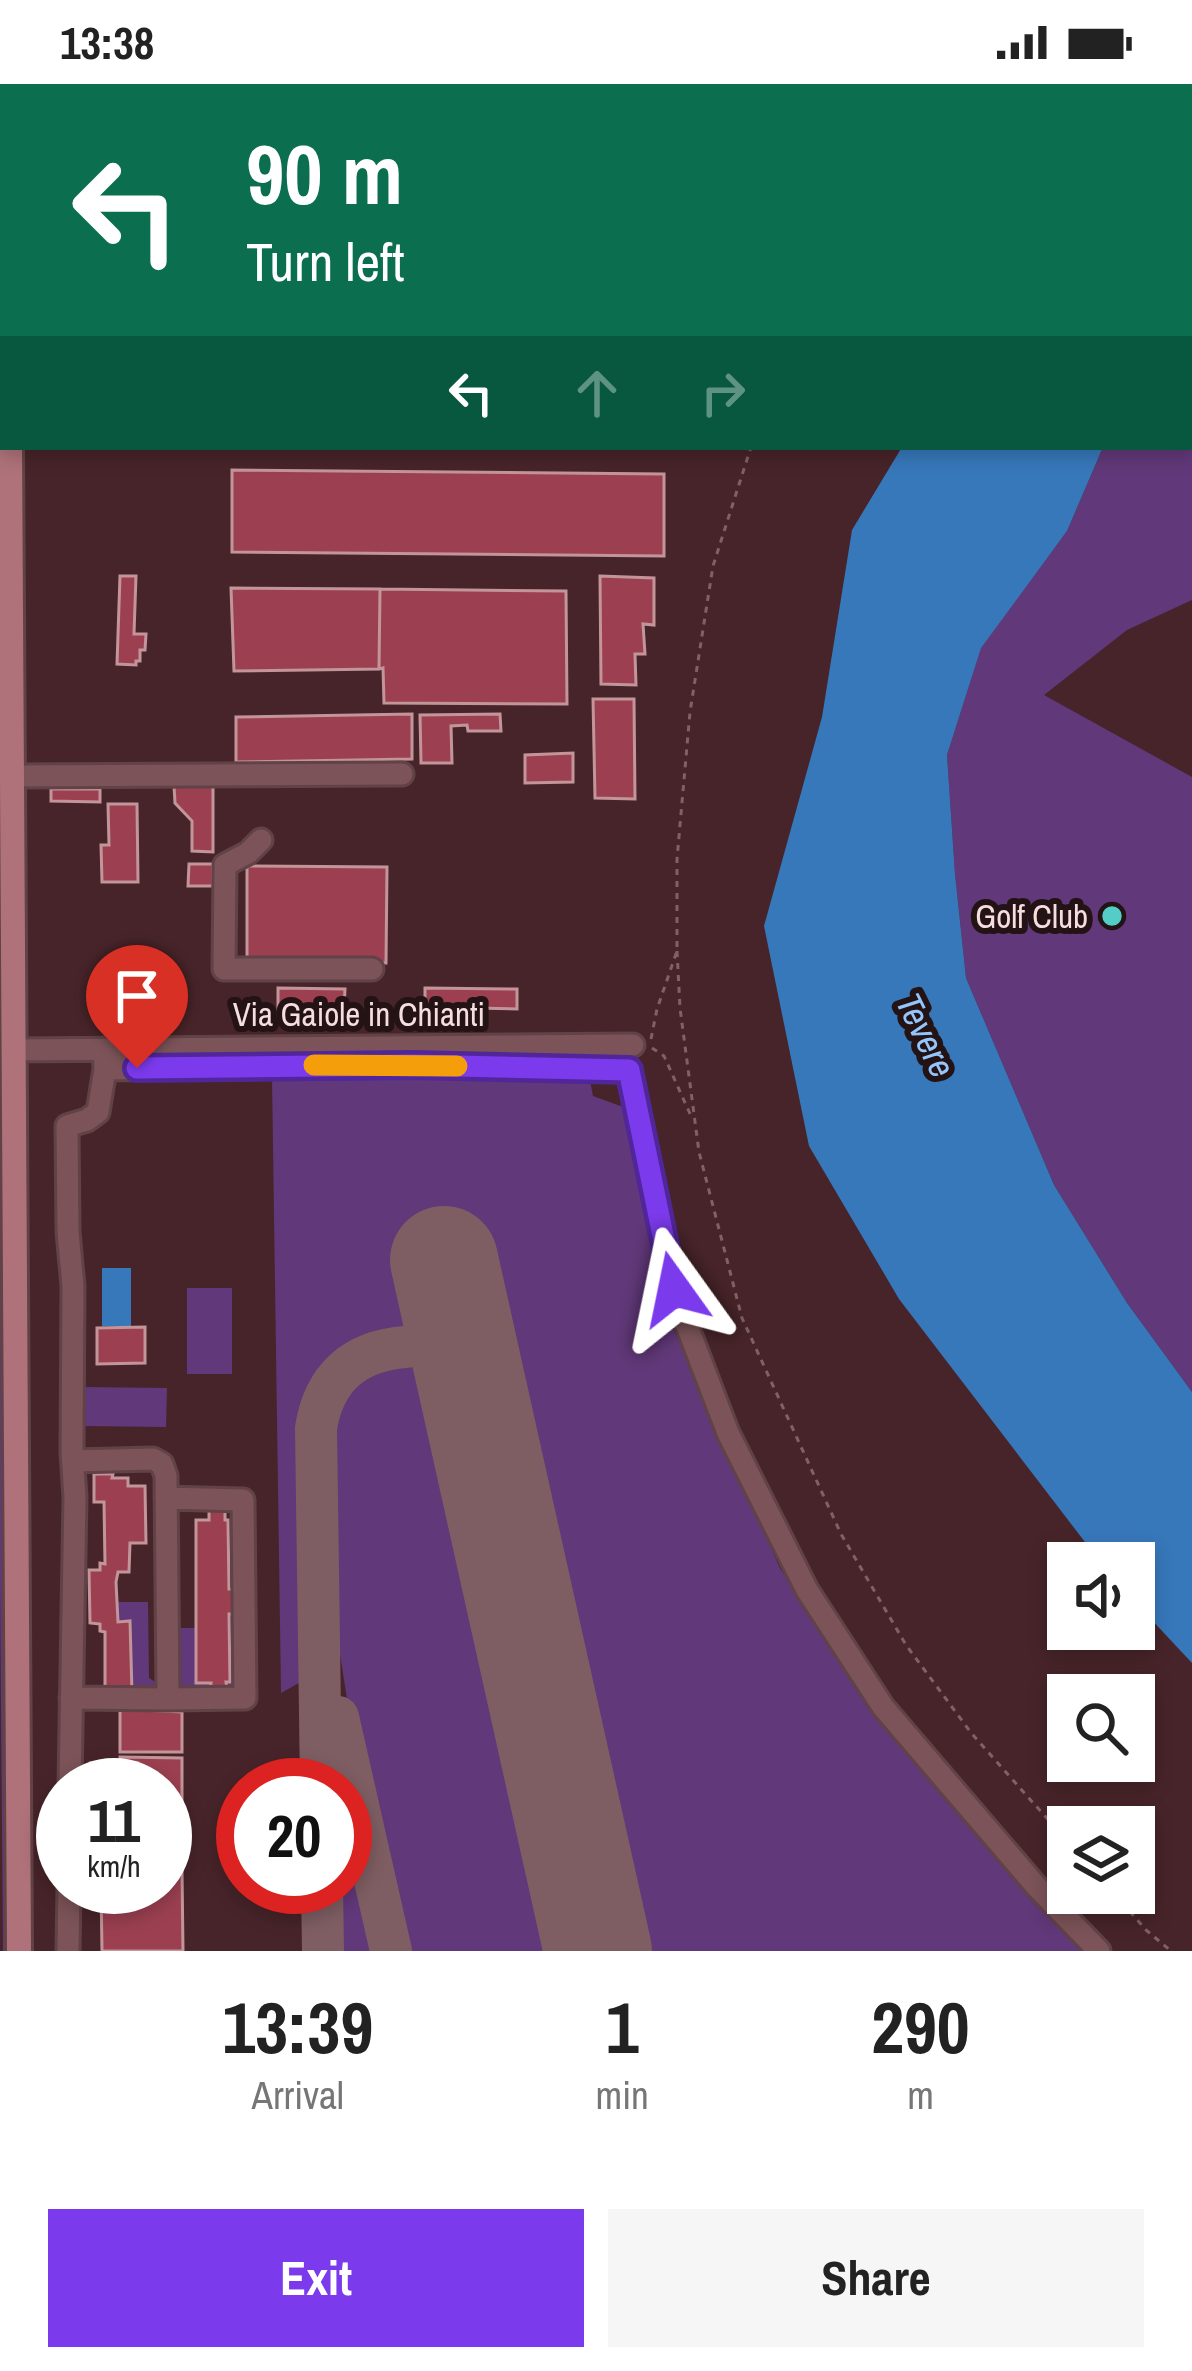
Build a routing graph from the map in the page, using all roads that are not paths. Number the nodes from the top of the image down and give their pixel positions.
1 (10, 450) edge
2 (402, 774) dead end
3 (12, 776) junction
4 (261, 840) dead end
5 (372, 969) dead end
6 (633, 1045) road end
7 (13, 1050) junction
8 (104, 1059) junction
9 (73, 1461) junction
10 (166, 1498) junction
11 (71, 1699) junction
12 (168, 1699) junction
13 (70, 1758) edge
14 (68, 1914) edge
15 (19, 1951) edge
16 (68, 1951) edge
17 (1099, 1951) edge

1 - 3 main road
2 - 3 street
3 - 7 main road
4 - 5 street
6 - 8 street, Via Gaiole in Chianti
7 - 8 street, Via Gaiole in Chianti
7 - 15 main road
8 - 9 street
8 - 17 street
9 - 10 street
9 - 11 street
10 - 12 street
10 - 12 street
11 - 12 street
11 - 13 street
14 - 16 street

